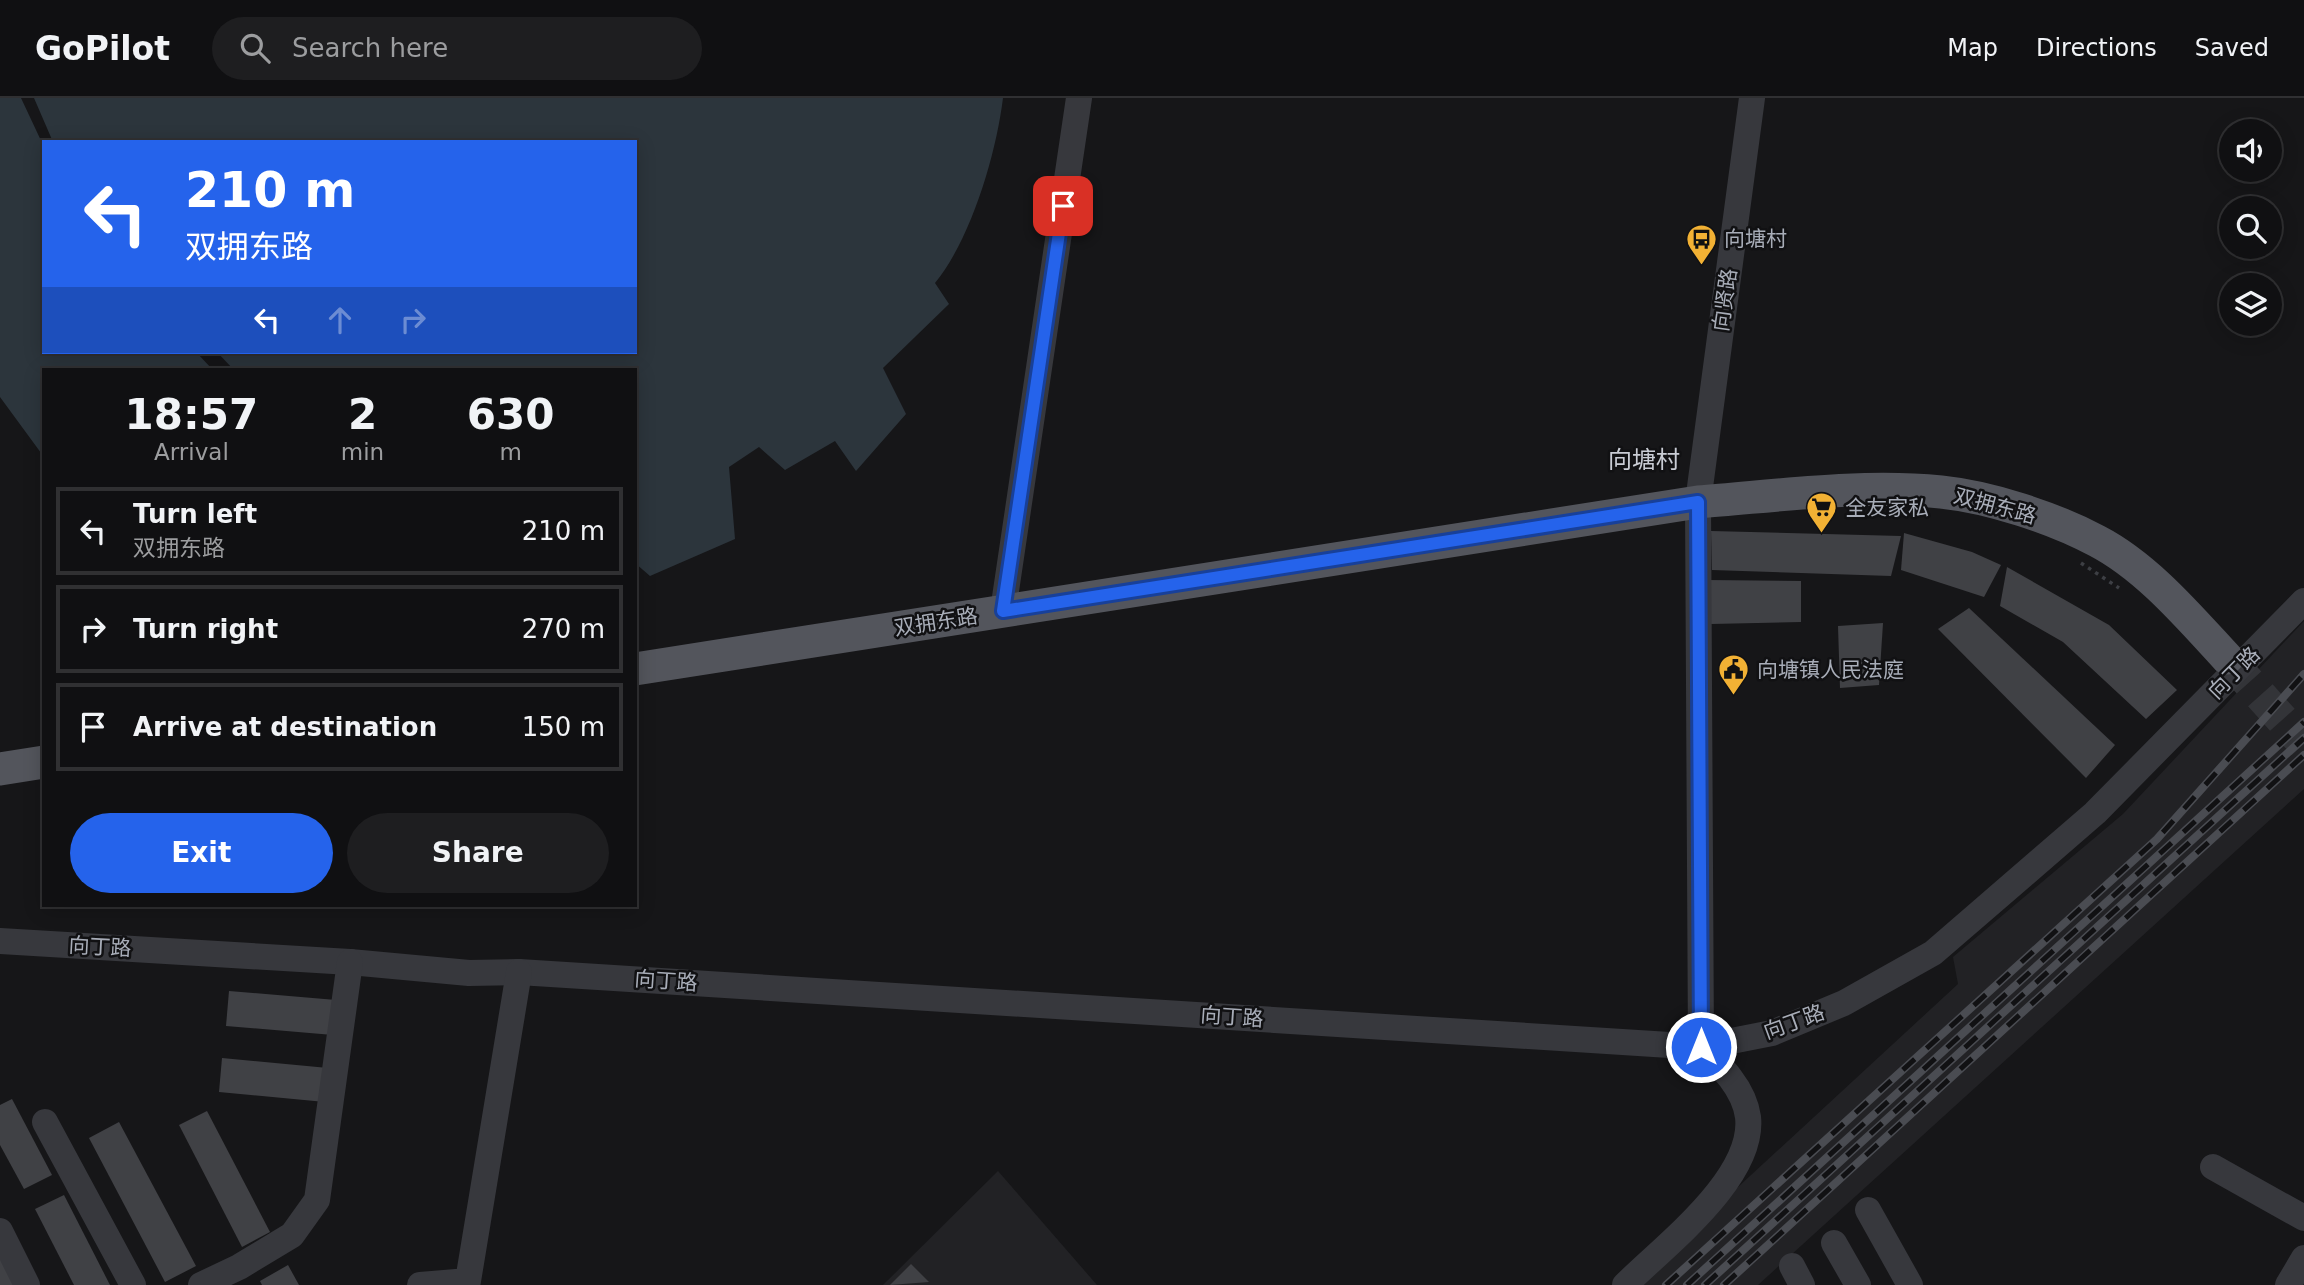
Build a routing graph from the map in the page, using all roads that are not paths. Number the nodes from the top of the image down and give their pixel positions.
1 (1079, 98) edge
2 (1752, 98) edge
3 (1698, 502) junction
4 (2304, 601) edge
5 (1003, 611) junction
6 (2227, 658) tunnel mouth
7 (637, 669) edge
8 (42, 762) edge
9 (0, 769) edge
10 (0, 942) edge
11 (350, 962) junction
12 (519, 972) junction
13 (1701, 1047) junction
14 (45, 1122) dead end
15 (2213, 1167) dead end
16 (1868, 1209) dead end
17 (2304, 1219) edge
18 (0, 1231) edge
19 (1835, 1243) dead end
20 (2304, 1258) edge
21 (27, 1285) edge
22 (132, 1285) edge
23 (201, 1285) edge
24 (420, 1285) edge
25 (1625, 1285) edge
26 (1858, 1285) edge
27 (1910, 1285) edge
28 (2288, 1285) edge

1 - 5 street
2 - 3 street, 向贤路
3 - 5 main road, 双拥东路
3 - 6 main road, 双拥东路
3 - 13 street, 向贤路
4 - 13 street, 向丁路
5 - 7 main road, 双拥东路
8 - 9 main road
10 - 11 street, 向丁路
11 - 12 street, 向丁路
11 - 23 street
12 - 13 street, 向丁路
12 - 24 street
13 - 25 street
14 - 22 street
15 - 17 street
16 - 27 street
18 - 21 street
19 - 26 street
20 - 28 street

